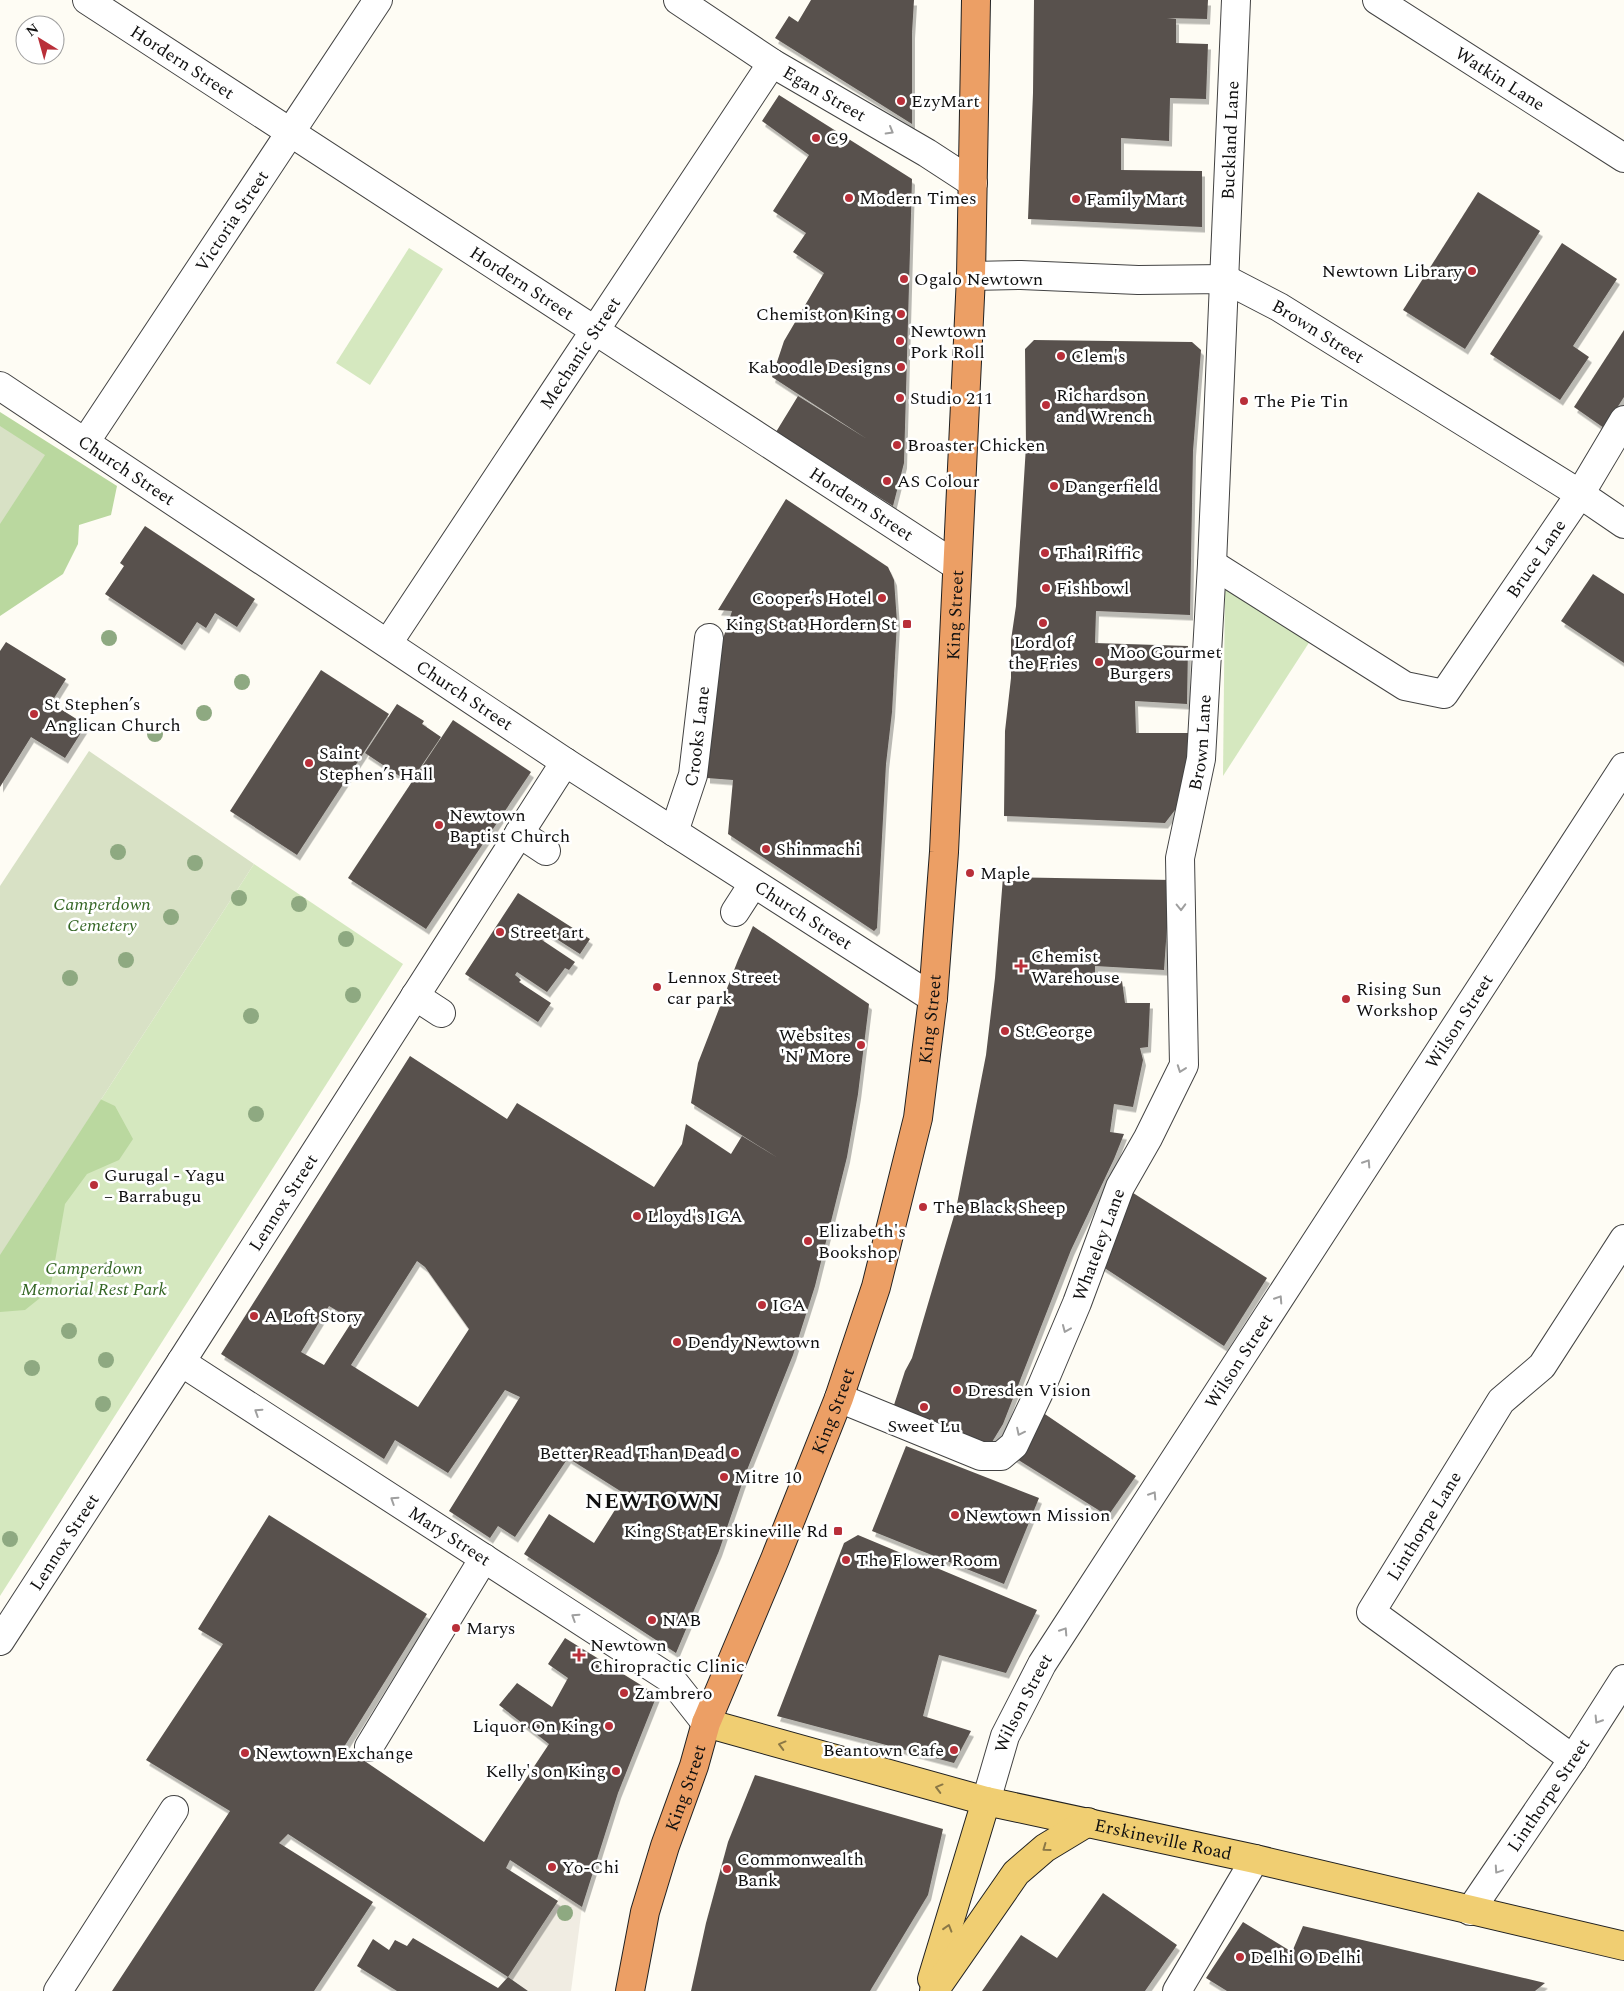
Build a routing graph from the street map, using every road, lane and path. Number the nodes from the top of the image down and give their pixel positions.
1 (87, 0) edge
2 (378, 0) edge
3 (678, 0) edge
4 (976, 0) edge
5 (1236, 0) edge
6 (1377, 0) edge
7 (772, 63) junction
8 (291, 132) junction
9 (1624, 158) edge
10 (973, 183) junction
11 (971, 276) junction
12 (1225, 279) junction
13 (595, 330) junction
14 (0, 386) edge
15 (1624, 420) edge
16 (86, 441) junction
17 (1580, 494) junction
18 (1624, 524) edge
19 (1212, 564) junction
20 (957, 566) junction
21 (709, 638) dead end
22 (388, 643) junction
23 (565, 762) junction
24 (1624, 767) edge
25 (674, 832) junction
26 (519, 833) junction
27 (546, 851) dead end
28 (1180, 858) joint
29 (753, 884) junction
30 (735, 912) dead end
31 (414, 996) junction
32 (933, 998) junction
33 (442, 1013) dead end
34 (1624, 1239) edge
35 (181, 1362) junction
36 (838, 1398) junction
37 (484, 1558) junction
38 (0, 1640) edge
39 (1624, 1678) edge
40 (706, 1723) junction
41 (369, 1747) dead end
42 (1574, 1759) junction
43 (986, 1801) junction
44 (174, 1810) dead end
45 (1088, 1822) junction
46 (1255, 1859) junction
47 (1470, 1911) junction
48 (1624, 1946) edge
49 (58, 1991) edge
50 (630, 1991) edge
51 (928, 1991) edge
52 (934, 1991) edge
53 (1177, 1991) edge

1 - 8 street, Hordern Street
2 - 8 street, Victoria Street
3 - 7 street, Egan Street
4 - 10 highway, King Street
5 - 12 street, Buckland Lane
6 - 9 street, Watkin Lane
7 -> 10 street, Egan Street
7 - 13 street, Mechanic Street
8 - 13 street, Hordern Street
8 - 16 street, Victoria Street
10 - 11 highway, King Street
11 - 12 street, Brown Street
11 - 20 highway, King Street
12 - 17 street, Brown Street
12 - 19 street, Brown Lane
13 - 20 street, Hordern Street
13 - 22 street, Mechanic Street
14 - 16 street, Church Street
15 - 17 street, Bruce Lane
16 - 22 street, Church Street
17 - 18 street, Brown Street
17 - 19 street, Bruce Lane
19 - 28 street, Brown Lane
20 - 32 highway, King Street
21 - 25 street, Crooks Lane
22 - 23 street, Church Street
23 - 25 street, Church Street
23 - 26 street, Lennox Street
43 -> 24 street, Wilson Street
25 - 29 street, Church Street
26 - 27 street
26 - 31 street, Lennox Street
28 -> 36 street, Whateley Lane
29 - 30 street
29 - 32 street, Church Street
31 - 33 street
31 - 35 street, Lennox Street
32 - 36 highway, King Street
34 - 42 street, Linthorpe Lane
37 -> 35 street, Mary Street
35 - 38 street, Lennox Street
36 - 40 highway, King Street
40 -> 37 street, Mary Street
37 - 41 street
39 -> 42 street, Linthorpe Street
43 -> 40 main road, Erskineville Road
40 - 50 highway, King Street
42 -> 47 street, Linthorpe Street
43 - 45 main road, Erskineville Road
51 -> 43 main road, Wilson Street
44 - 49 street
45 - 46 main road, Erskineville Road
45 -> 52 main road
46 - 47 main road, Erskineville Road
46 - 53 street
47 - 48 main road, Erskineville Road

